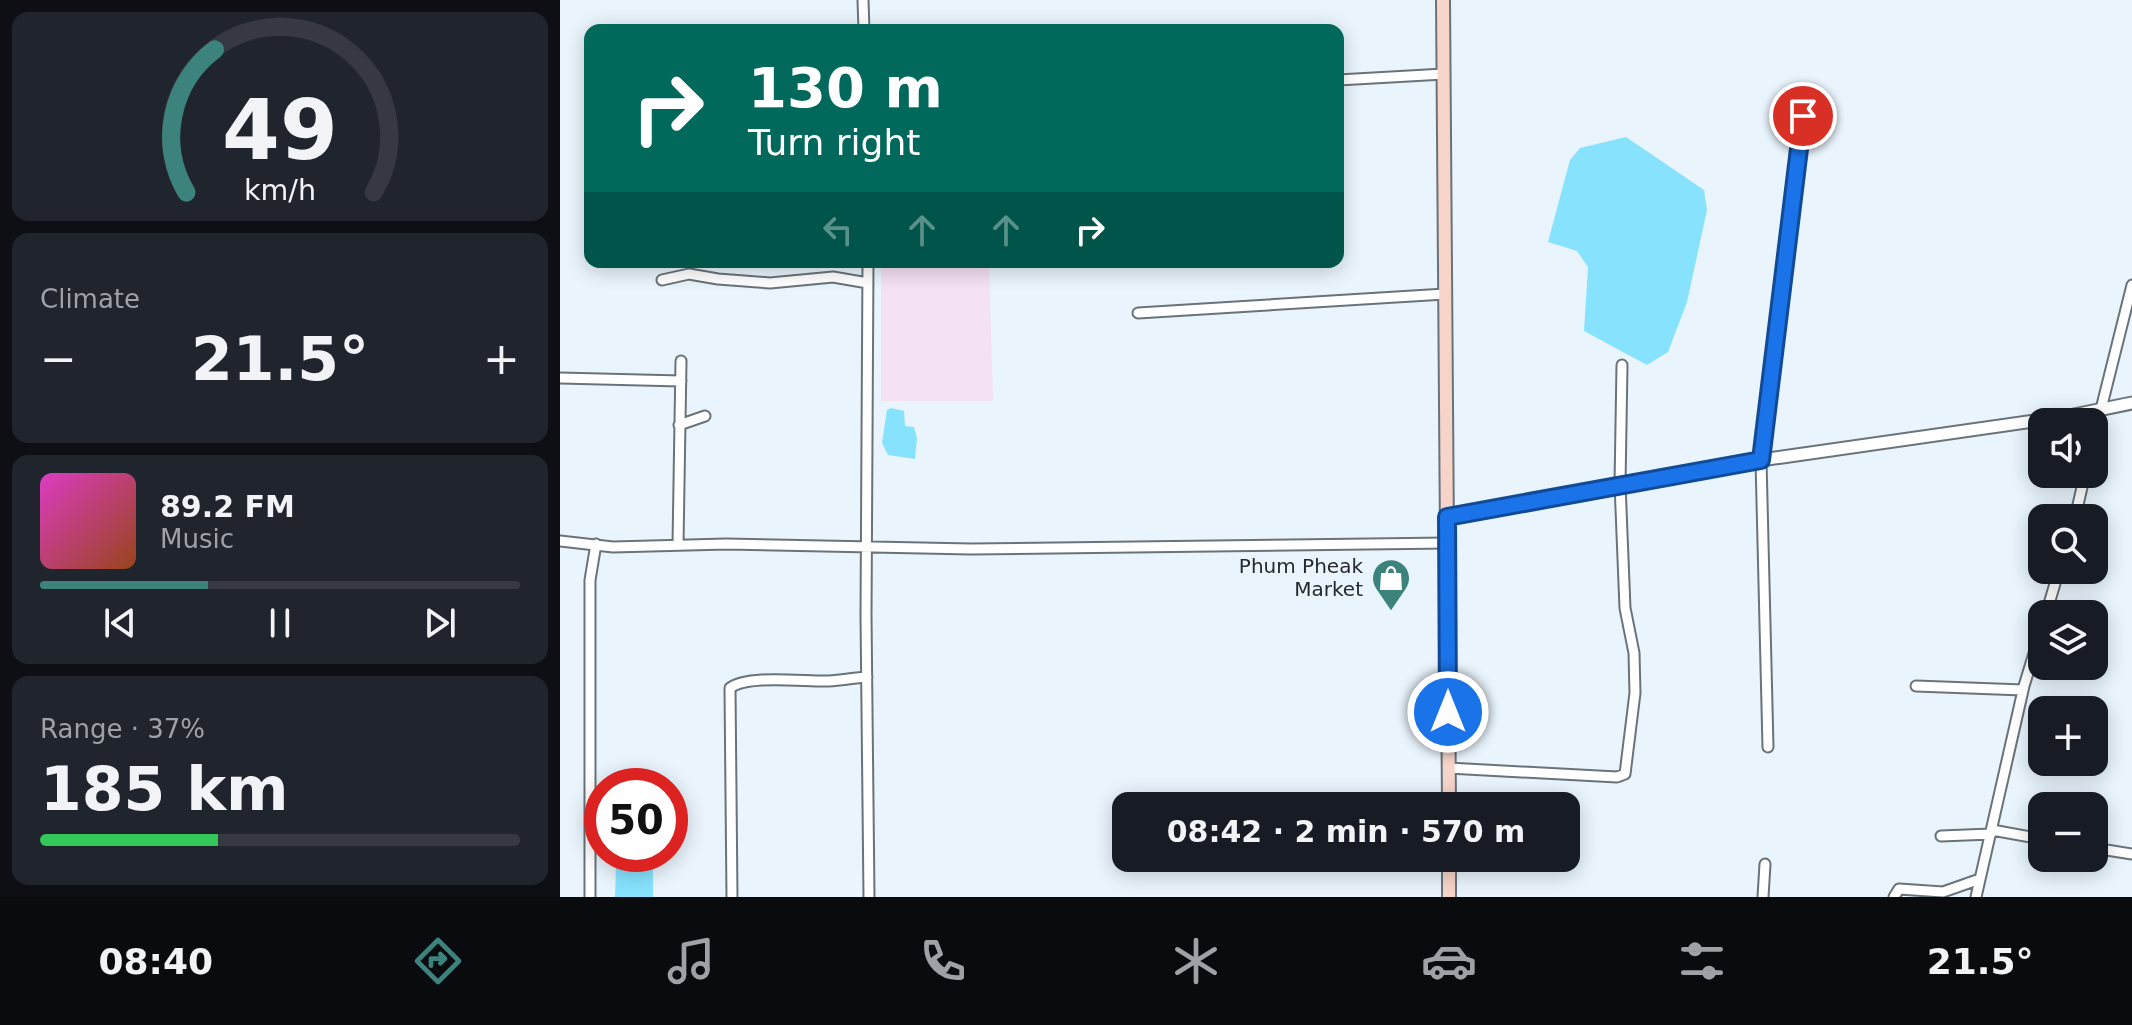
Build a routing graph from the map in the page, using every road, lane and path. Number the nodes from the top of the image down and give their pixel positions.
1 (863, 0) edge
2 (1443, 0) edge
3 (864, 24) edge
4 (1444, 74) junction
5 (1344, 80) edge
6 (1803, 116) dead end
7 (868, 268) edge
8 (662, 280) dead end
9 (868, 283) junction
10 (2132, 285) edge
11 (1445, 294) junction
12 (1138, 313) dead end
13 (681, 361) dead end
14 (1622, 365) dead end
15 (560, 378) edge
16 (681, 381) junction
17 (2132, 403) edge
18 (2101, 408) edge
19 (2106, 408) edge
20 (705, 416) dead end
21 (2028, 422) edge
22 (679, 425) junction
23 (1761, 460) junction
24 (1620, 484) junction
25 (1447, 517) junction
26 (560, 541) edge
27 (1447, 543) junction
28 (596, 544) junction
29 (678, 545) junction
30 (867, 546) junction
31 (2028, 673) edge
32 (867, 677) junction
33 (1916, 686) dead end
34 (2023, 690) junction
35 (1768, 747) dead end
36 (1448, 768) junction
37 (1449, 792) edge
38 (1992, 832) junction
39 (1941, 836) dead end
40 (2028, 837) edge
41 (2108, 850) edge
42 (2132, 854) edge
43 (1765, 864) dead end
44 (1449, 872) edge
45 (1980, 879) junction
46 (590, 897) edge
47 (732, 897) edge
48 (869, 897) edge
49 (1449, 897) edge
50 (1763, 897) edge
51 (1894, 897) edge
52 (1976, 897) edge

1 - 3 street
2 - 4 main road
4 - 5 street
4 - 11 main road
6 - 23 street
7 - 9 street
8 - 9 street
9 - 30 street
10 - 18 street
11 - 12 street
11 - 25 main road
13 - 16 street
14 - 24 street
15 - 16 street
16 - 22 street
17 - 19 street
20 - 22 street
21 - 23 street
22 - 29 street
23 - 24 street
23 - 35 street
24 - 25 street
24 - 36 street
25 - 27 main road
26 - 28 street
27 - 30 street
27 - 36 main road
28 - 29 street
28 - 46 street
29 - 30 street
30 - 32 street
31 - 34 street
32 - 47 street
32 - 48 street
33 - 34 street
34 - 38 street
36 - 37 main road
38 - 39 street
38 - 40 street
38 - 45 street
41 - 42 street
43 - 50 street
44 - 49 main road
45 - 51 street
45 - 52 street

